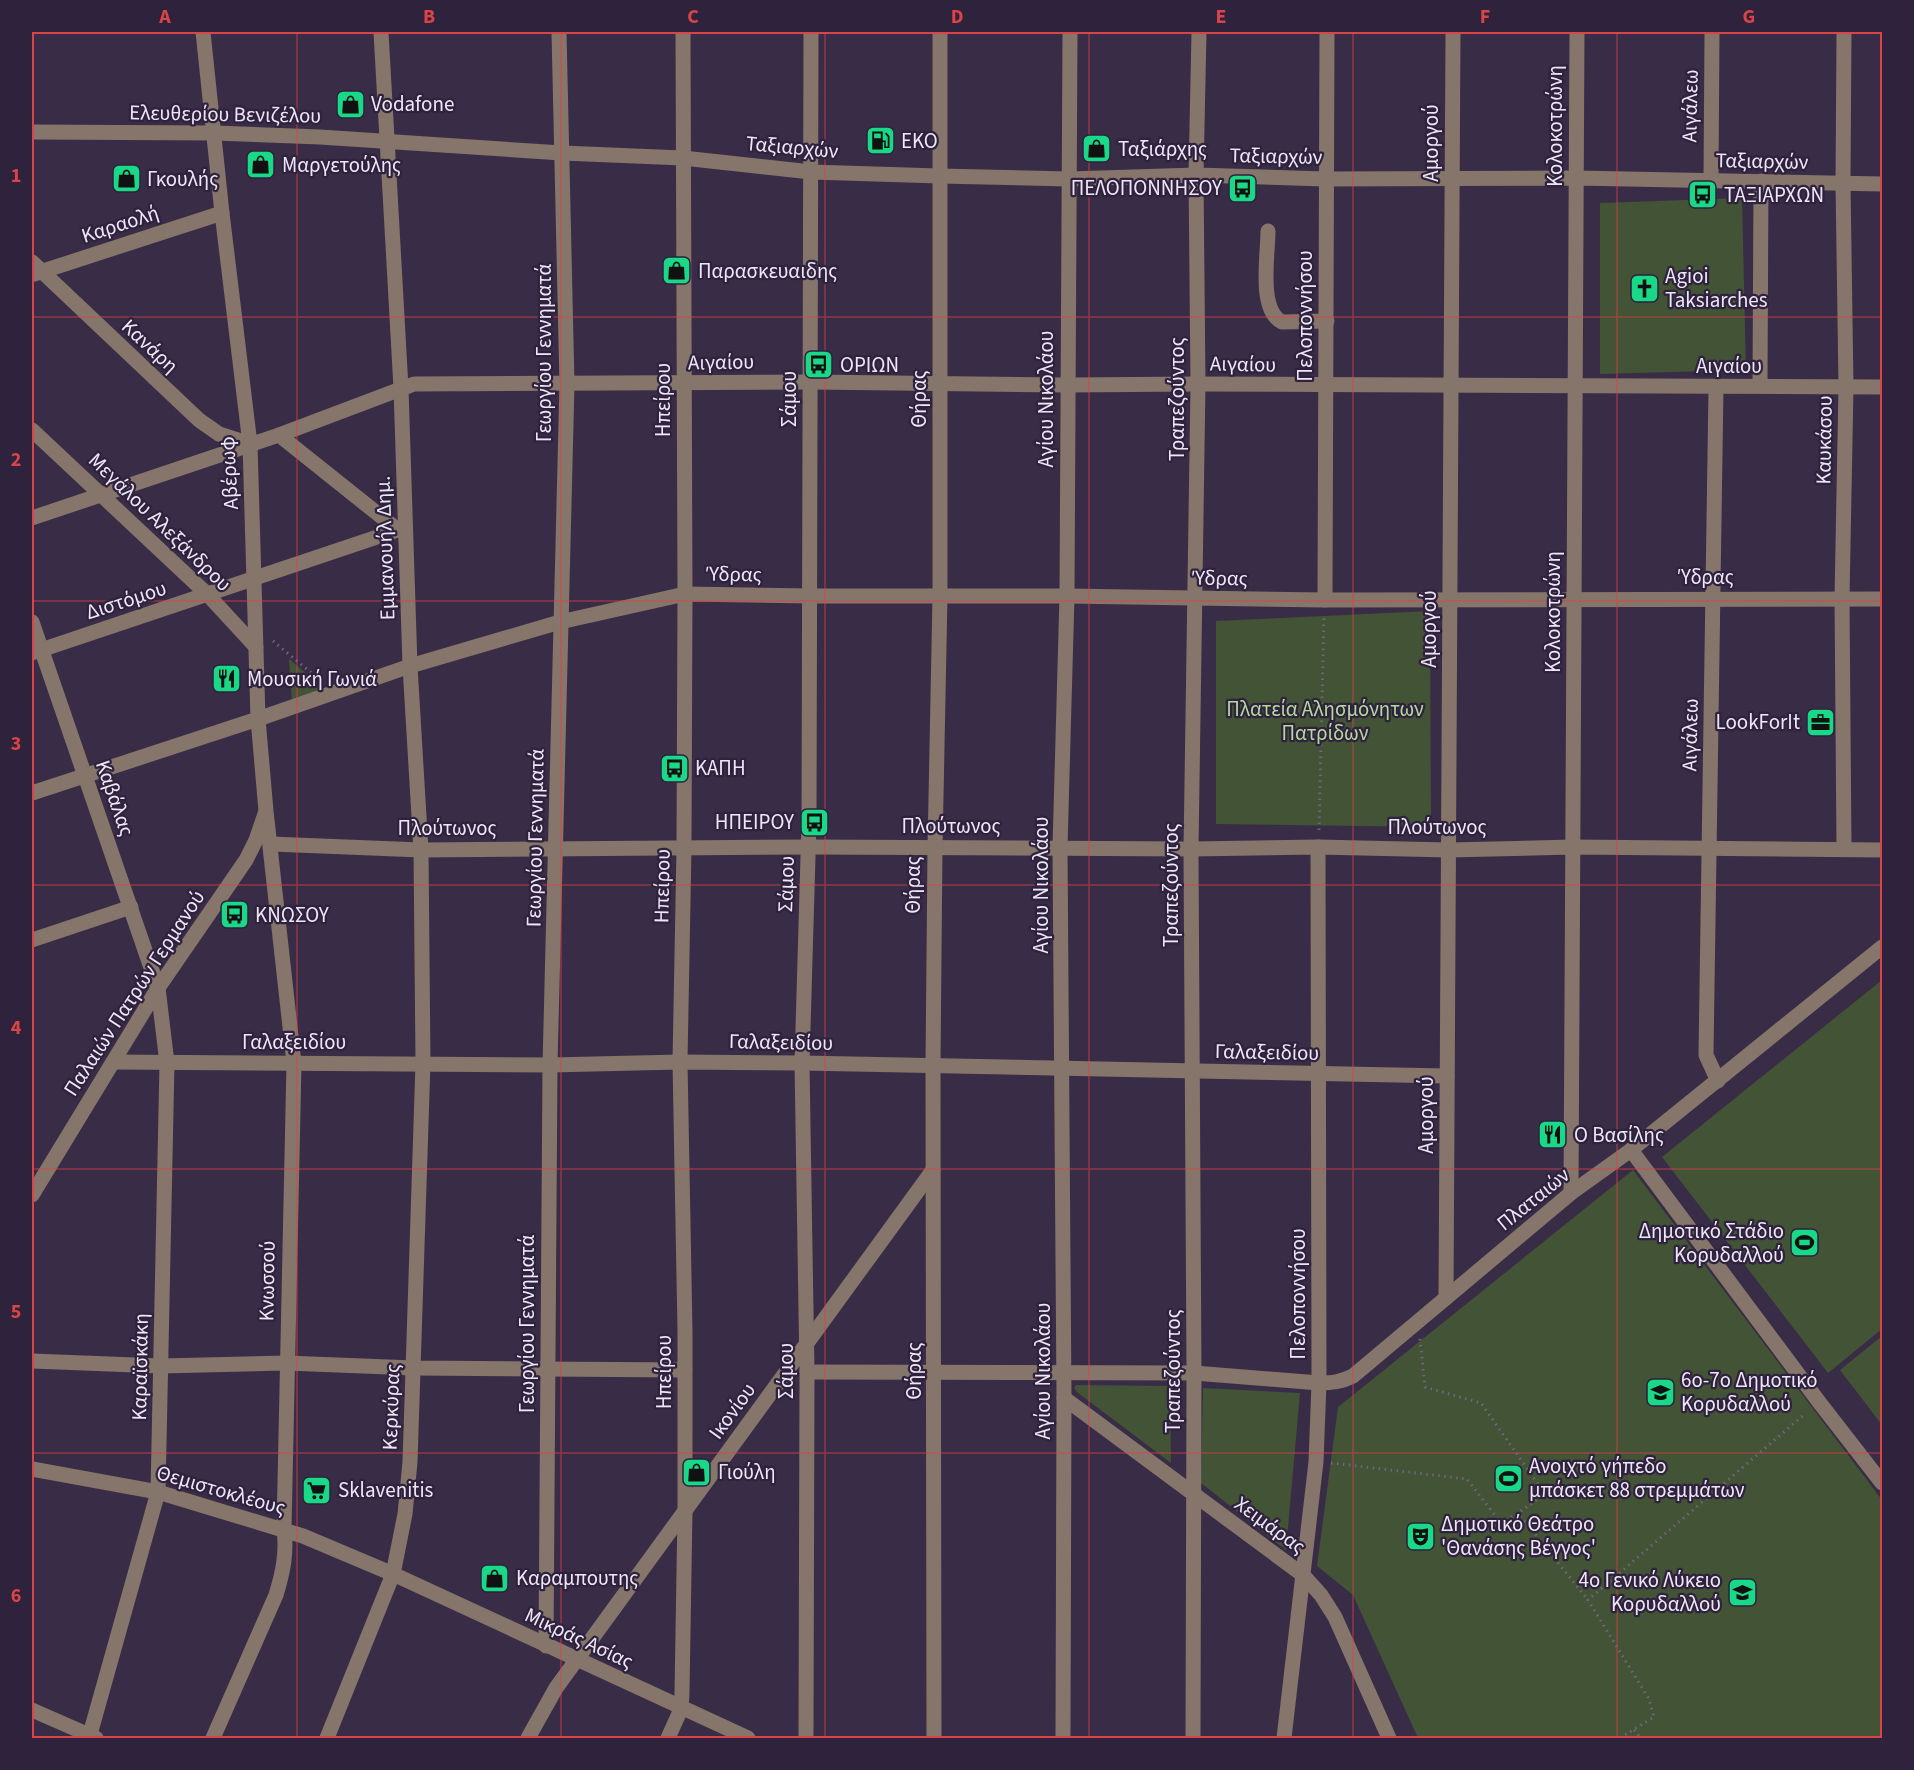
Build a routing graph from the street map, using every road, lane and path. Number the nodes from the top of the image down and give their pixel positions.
1 (203, 32) edge
2 (381, 32) edge
3 (559, 32) edge
4 (683, 32) edge
5 (811, 32) edge
6 (940, 32) edge
7 (1070, 32) edge
8 (1199, 32) edge
9 (1327, 32) edge
10 (1453, 32) edge
11 (1577, 32) edge
12 (1712, 32) edge
13 (1844, 32) edge
14 (32, 132) edge
15 (214, 133) junction
16 (387, 142) junction
17 (562, 153) junction
18 (683, 158) junction
19 (811, 171) junction
20 (1196, 175) junction
21 (939, 176) junction
22 (1576, 178) junction
23 (1069, 179) junction
24 (1325, 179) junction
25 (1452, 179) junction
26 (1710, 180) junction
27 (1761, 182) junction
28 (1843, 183) junction
29 (1882, 184) edge
30 (222, 213) junction
31 (1268, 231) dead end
32 (35, 270) edge
33 (1327, 321) junction
34 (810, 382) junction
35 (940, 383) junction
36 (567, 384) junction
37 (684, 384) junction
38 (1198, 384) junction
39 (1067, 385) junction
40 (1327, 386) junction
41 (1451, 386) junction
42 (1760, 386) junction
43 (1575, 387) junction
44 (1716, 387) junction
45 (1846, 387) junction
46 (1882, 387) edge
47 (400, 388) junction
48 (32, 430) edge
49 (279, 435) junction
50 (250, 444) junction
51 (102, 495) junction
52 (32, 519) edge
53 (401, 529) junction
54 (254, 580) junction
55 (685, 594) junction
56 (208, 595) junction
57 (810, 596) junction
58 (940, 596) junction
59 (1067, 596) junction
60 (1714, 598) junction
61 (1842, 598) junction
62 (1196, 599) junction
63 (1574, 599) junction
64 (1882, 599) edge
65 (1325, 600) junction
66 (1450, 600) junction
67 (560, 621) junction
68 (32, 622) edge
69 (255, 626) junction
70 (256, 647) junction
71 (36, 651) edge
72 (410, 666) junction
73 (335, 692) junction
74 (258, 719) junction
75 (85, 776) junction
76 (32, 793) edge
77 (266, 811) junction
78 (271, 844) junction
79 (808, 847) junction
80 (1060, 847) junction
81 (1318, 847) junction
82 (1573, 847) junction
83 (1709, 847) junction
84 (684, 848) junction
85 (935, 848) junction
86 (556, 849) junction
87 (1191, 849) junction
88 (1449, 849) junction
89 (1844, 849) junction
90 (421, 850) junction
91 (1882, 850) edge
92 (131, 908) junction
93 (32, 940) edge
94 (1882, 947) edge
95 (158, 988) junction
96 (113, 1062) junction
97 (680, 1062) junction
98 (167, 1063) junction
99 (294, 1063) junction
100 (423, 1063) junction
101 (802, 1063) junction
102 (550, 1065) junction
103 (933, 1065) junction
104 (1063, 1067) junction
105 (1192, 1072) junction
106 (1318, 1074) junction
107 (1447, 1076) junction
108 (1718, 1081) junction
109 (1631, 1150) junction
110 (933, 1170) junction
111 (36, 1177) edge
112 (1571, 1193) junction
113 (32, 1195) edge
114 (1446, 1298) junction
115 (1419, 1321) junction
116 (807, 1344) junction
117 (32, 1361) edge
118 (286, 1364) junction
119 (161, 1366) junction
120 (414, 1368) junction
121 (548, 1369) junction
122 (685, 1370) junction
123 (807, 1372) junction
124 (935, 1372) junction
125 (1194, 1373) junction
126 (1064, 1374) junction
127 (1319, 1383) junction
128 (1064, 1398) junction
129 (1819, 1402) junction
130 (1316, 1462) junction
131 (33, 1472) edge
132 (1882, 1483) edge
133 (158, 1492) junction
134 (1194, 1496) junction
135 (685, 1511) junction
136 (1518, 1513) junction
137 (284, 1529) junction
138 (393, 1574) junction
139 (1303, 1575) junction
140 (1588, 1600) junction
141 (546, 1646) junction
142 (577, 1660) junction
143 (681, 1709) junction
144 (32, 1710) edge
145 (1634, 1730) junction
146 (91, 1738) edge
147 (213, 1738) edge
148 (327, 1738) edge
149 (528, 1738) edge
150 (668, 1738) edge
151 (748, 1738) edge
152 (806, 1738) edge
153 (934, 1738) edge
154 (1063, 1738) edge
155 (1193, 1738) edge
156 (1284, 1738) edge
157 (1389, 1738) edge
158 (1620, 1738) edge
159 (1641, 1738) edge

1 - 15 street, Αβέρωφ
2 - 16 street, Εμμανουήλ Δημ.
3 - 17 street, Γεωργίου Γεννηματά
4 - 18 street, Ηπείρου
5 - 19 street, Σάμου
6 - 21 street, Θήρας
7 - 23 street, Αγίου Νικολάου
8 - 20 street, Τραπεζούντος
9 - 24 street, Πελοποννήσου
10 - 25 street, Αμοργού
11 - 22 street, Κολοκοτρώνη
12 - 26 street, Αιγάλεω
13 - 28 street, Καυκάσου
14 - 15 street, Ελευθερίου Βενιζέλου
15 - 16 street, Ελευθερίου Βενιζέλου
15 - 30 street, Αβέρωφ
16 - 17 street, Ελευθερίου Βενιζέλου
16 - 47 street, Εμμανουήλ Δημ.
17 - 18 street, Ταξιαρχών
17 - 36 street, Γεωργίου Γεννηματά
18 - 19 street, Ταξιαρχών
18 - 37 street, Ηπείρου
19 - 21 street, Ταξιαρχών
19 - 34 street, Σάμου
20 - 23 street, Ταξιαρχών
20 - 24 street, Ταξιαρχών
20 - 38 street, Τραπεζούντος
21 - 23 street, Ταξιαρχών
21 - 35 street, Θήρας
22 - 25 street, Ταξιαρχών
22 - 26 street, Ταξιαρχών
22 - 43 street, Κολοκοτρώνη
23 - 39 street, Αγίου Νικολάου
24 - 25 street, Ταξιαρχών
24 - 33 street, Πελοποννήσου
25 - 41 street, Αμοργού
26 - 27 street, Ταξιαρχών
27 - 28 street, Ταξιαρχών
27 - 42 street
28 - 29 street, Ταξιαρχών
28 - 45 street, Καυκάσου
30 - 32 street, Καραολή
30 - 50 street, Αβέρωφ
31 - 33 street
32 - 50 street, Κανάρη
33 - 40 street, Πελοποννήσου
34 - 35 street, Αιγαίου
34 - 37 street, Αιγαίου
34 - 57 street, Σάμου
35 - 39 street, Αιγαίου
35 - 58 street, Θήρας
36 - 37 street, Αιγαίου
36 - 47 street, Αιγαίου
36 - 67 street, Γεωργίου Γεννηματά
37 - 55 street, Ηπείρου
38 - 39 street, Αιγαίου
38 - 40 street, Αιγαίου
38 - 62 street, Τραπεζούντος
39 - 59 street, Αγίου Νικολάου
40 - 41 street, Αιγαίου
40 - 65 street, Πελοποννήσου
41 - 43 street, Αιγαίου
41 - 66 street, Αμοργού
42 - 44 street, Αιγαίου
42 - 45 street, Αιγαίου
43 - 44 street, Αιγαίου
43 - 63 street, Κολοκοτρώνη
44 - 60 street, Αιγάλεω
45 - 46 street, Αιγαίου
45 - 61 street, Καυκάσου
47 - 49 street, Αιγαίου
47 - 53 street, Εμμανουήλ Δημ.
48 - 51 street, Μεγάλου Αλεξάνδρου
49 - 50 street, Αιγαίου
49 - 53 street
50 - 51 street, Αιγαίου
50 - 54 street, Αβέρωφ
51 - 52 street, Αιγαίου
51 - 56 street, Μεγάλου Αλεξάνδρου
53 - 54 street, Διστόμου
53 - 72 street, Εμμανουήλ Δημ.
54 - 56 street, Διστόμου
54 - 69 street, Αβέρωφ
55 - 57 street, Ύδρας
55 - 67 street, Ύδρας
55 - 84 street, Ηπείρου
56 - 70 street, Μεγάλου Αλεξάνδρου
56 - 71 street, Διστόμου
57 - 58 street, Ύδρας
57 - 79 street, Σάμου
58 - 59 street, Ύδρας
58 - 85 street, Θήρας
59 - 62 street, Ύδρας
59 - 80 street, Αγίου Νικολάου
60 - 61 street, Ύδρας
60 - 63 street, Ύδρας
60 - 83 street, Αιγάλεω
61 - 64 street, Ύδρας
61 - 89 street, Καυκάσου
62 - 65 street, Ύδρας
62 - 87 street, Τραπεζούντος
63 - 66 street, Ύδρας
63 - 82 street, Κολοκοτρώνη
65 - 66 street, Ύδρας
65 - 81 path
66 - 88 street, Αμοργού
67 - 72 street, Ύδρας
67 - 86 street, Γεωργίου Γεννηματά
68 - 71 street, Καβάλας
69 - 70 street, Αβέρωφ
69 - 73 path
70 - 74 street, Αβέρωφ
71 - 75 street, Καβάλας
72 - 73 street, Ύδρας
72 - 90 street, Εμμανουήλ Δημ.
73 - 74 street, Ύδρας
74 - 75 street, Ύδρας
74 - 77 street, Αβέρωφ
75 - 76 street, Ύδρας
75 - 92 street, Καβάλας
77 - 78 street, Κνωσσού
77 - 95 street, Παλαιών Πατρών Γερμανού
78 - 90 street, Πλούτωνος
78 - 99 street, Κνωσσού
79 - 84 street, Πλούτωνος
79 - 85 street, Πλούτωνος
79 - 101 street, Σάμου
80 - 85 street, Πλούτωνος
80 - 87 street, Πλούτωνος
80 - 104 street, Αγίου Νικολάου
81 - 87 street, Πλούτωνος
81 - 88 street, Πλούτωνος
81 - 106 street, Πελοποννήσου
82 - 83 street, Πλούτωνος
82 - 88 street, Πλούτωνος
82 - 112 street, Κολοκοτρώνη
83 - 89 street, Πλούτωνος
83 - 108 street, Αιγάλεω
84 - 86 street, Πλούτωνος
84 - 97 street, Ηπείρου
85 - 103 street, Θήρας
86 - 90 street, Πλούτωνος
86 - 102 street, Γεωργίου Γεννηματά
87 - 105 street, Τραπεζούντος
88 - 107 street, Αμοργού
89 - 91 street, Πλούτωνος
90 - 100 street, Εμμανουήλ Δημ.
92 - 93 street
92 - 95 street, Καβάλας
94 - 108 street, Πλαταιών
95 - 96 street, Παλαιών Πατρών Γερμανού
95 - 98 street, Καραϊσκάκη
96 - 98 street, Γαλαξειδίου
96 - 111 street, Παλαιών Πατρών Γερμανού
97 - 101 street, Γαλαξειδίου
97 - 102 street, Γαλαξειδίου
97 - 122 street, Ηπείρου
98 - 99 street, Γαλαξειδίου
98 - 119 street, Καραϊσκάκη
99 - 100 street, Γαλαξειδίου
99 - 118 street, Κνωσσού
100 - 102 street, Γαλαξειδίου
100 - 120 street, Κερκύρας
101 - 103 street, Γαλαξειδίου
101 - 116 street, Σάμου
102 - 121 street, Γεωργίου Γεννηματά
103 - 104 street, Γαλαξειδίου
103 - 110 street, Θήρας
104 - 105 street, Γαλαξειδίου
104 - 126 street, Αγίου Νικολάου
105 - 106 street, Γαλαξειδίου
105 - 125 street, Τραπεζούντος
106 - 107 street, Γαλαξειδίου
106 - 127 street, Πελοποννήσου
107 - 114 street, Αμοργού
108 - 109 street, Πλαταιών
109 - 112 street, Πλαταιών
109 - 129 street
110 - 116 street, Ικονίου
110 - 124 street, Θήρας
111 - 113 street, Παλαιών Πατρών Γερμανού
112 - 114 street, Πλαταιών
114 - 115 street, Πλαταιών
115 - 127 street, Πλαταιών
115 - 136 path
116 - 123 street, Σάμου
116 - 135 street, Ικονίου
117 - 119 street
118 - 119 street
118 - 120 street
118 - 137 street, Κνωσσού
119 - 133 street, Καραϊσκάκη
120 - 121 street
120 - 138 street, Κερκύρας
121 - 122 street
121 - 141 street, Γεωργίου Γεννηματά
122 - 135 street, Ηπείρου
123 - 124 street, Πλαταιών
123 - 152 street, Σάμου
124 - 126 street, Πλαταιών
124 - 153 street, Θήρας
125 - 126 street, Πλαταιών
125 - 127 street, Πλαταιών
125 - 134 street, Τραπεζούντος
126 - 128 street, Αγίου Νικολάου
127 - 130 street, Πελοποννήσου
128 - 134 street, Χειμάρας
128 - 154 street, Αγίου Νικολάου
129 - 132 street
129 - 140 path
130 - 136 path
130 - 139 street, Πελοποννήσου
131 - 133 street, Θεμιστοκλέους
133 - 137 street, Θεμιστοκλέους
133 - 146 street, Καραϊσκάκη
134 - 139 street, Χειμάρας
134 - 155 street, Τραπεζούντος
135 - 142 street, Ικονίου
135 - 143 street, Ηπείρου
136 - 140 path
137 - 138 street, Θεμιστοκλέους
137 - 147 street, Κνωσσού
138 - 141 street, Μικράς Ασίας
138 - 148 street, Κερκύρας
139 - 156 street, Πελοποννήσου
139 - 157 street, Χειμάρας
140 - 145 path
141 - 142 street, Μικράς Ασίας
142 - 143 street, Μικράς Ασίας
142 - 149 street, Ικονίου
143 - 150 street, Ηπείρου
143 - 151 street, Μικράς Ασίας
144 - 146 street
145 - 158 path
145 - 159 path

